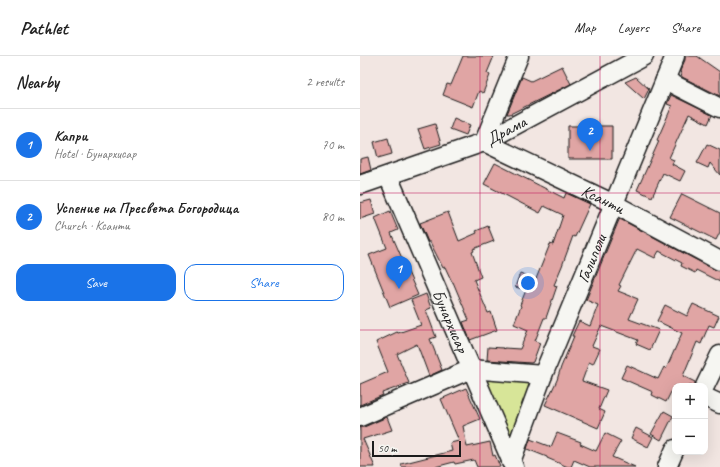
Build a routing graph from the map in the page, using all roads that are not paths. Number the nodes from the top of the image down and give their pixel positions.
1 (519, 56) edge
2 (644, 56) edge
3 (675, 56) edge
4 (665, 80) junction
5 (720, 108) edge
6 (484, 142) junction
7 (388, 176) junction
8 (360, 185) edge
9 (614, 204) junction
10 (720, 261) edge
11 (720, 355) edge
12 (472, 369) junction
13 (543, 375) junction
14 (706, 383) edge
15 (708, 398) edge
16 (720, 404) edge
17 (360, 417) edge
18 (672, 455) edge
19 (513, 464) edge
20 (667, 467) edge

1 - 6 street
2 - 6 street, Драма
3 - 4 street, Галиполи
4 - 5 street
4 - 9 street, Галиполи
6 - 7 street, Драма
6 - 9 street, Ксанти
7 - 8 street, Драма
7 - 12 street, Бунархисар
9 - 10 street, Ксанти
9 - 13 street, Галиполи
11 - 14 street
12 - 13 street
12 - 17 street
12 - 19 street, Бунархисар
13 - 19 street, Галиполи
15 - 16 street
18 - 20 street

